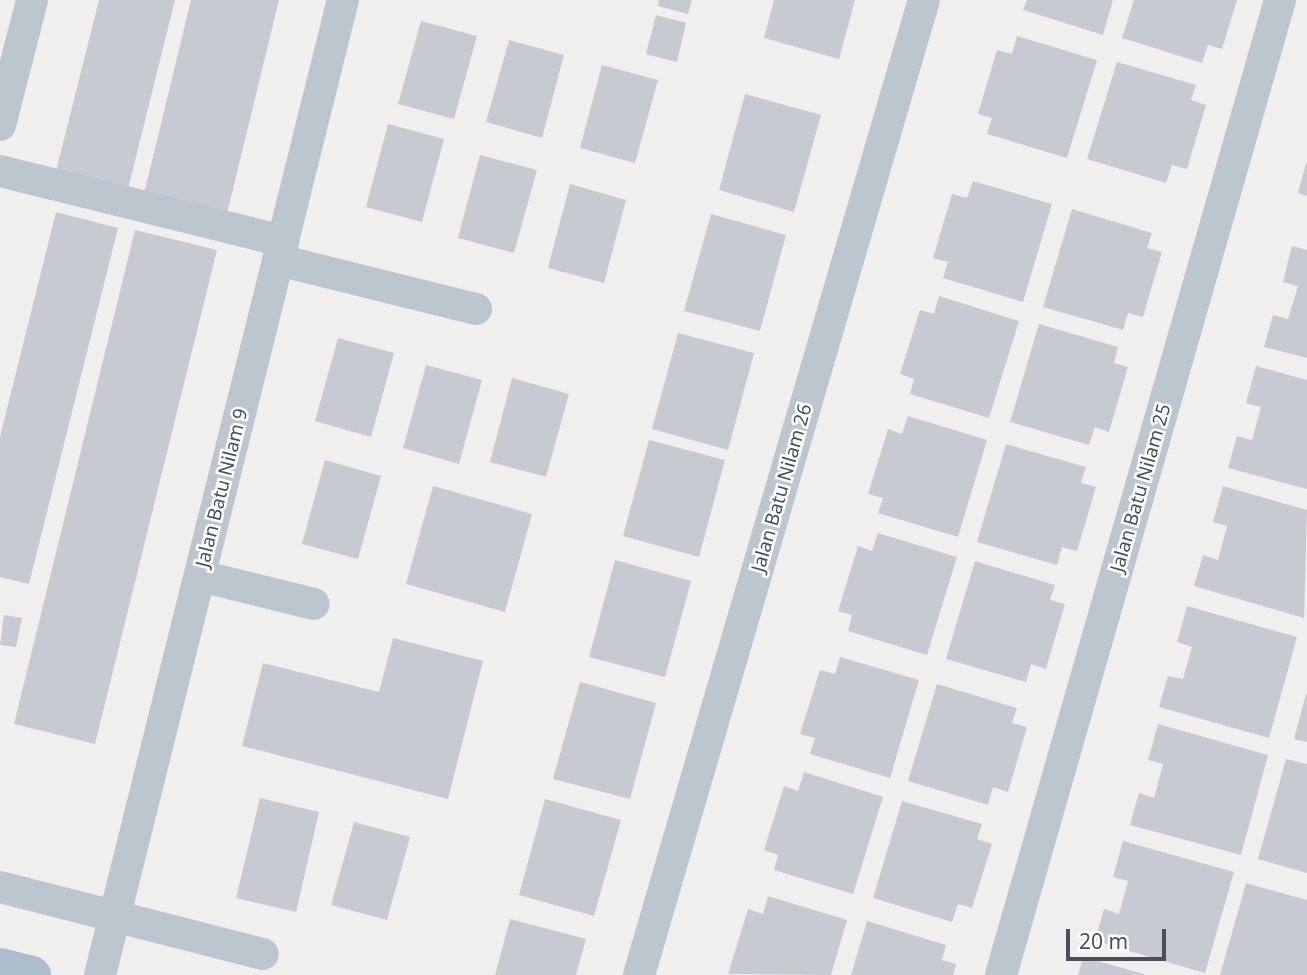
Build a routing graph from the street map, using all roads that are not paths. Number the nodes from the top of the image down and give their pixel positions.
1 (32, 0) edge
2 (343, 0) edge
3 (924, 0) edge
4 (1280, 0) edge
5 (0, 125) edge
6 (0, 171) edge
7 (281, 251) junction
8 (476, 309) dead end
9 (200, 576) junction
10 (314, 604) dead end
11 (0, 887) edge
12 (114, 918) junction
13 (263, 954) dead end
14 (0, 967) edge
15 (32, 975) edge
16 (100, 975) edge
17 (639, 975) edge
18 (1001, 975) edge

1 - 5 street
2 - 7 street, Jalan Batu Nilam 9
3 - 17 street, Jalan Batu Nilam 26
4 - 18 street, Jalan Batu Nilam 25
6 - 7 street
7 - 8 street
7 - 9 street, Jalan Batu Nilam 9
9 - 10 street
9 - 12 street, Jalan Batu Nilam 9
11 - 12 street
12 - 13 street
12 - 16 street, Jalan Batu Nilam 9
14 - 15 main road

